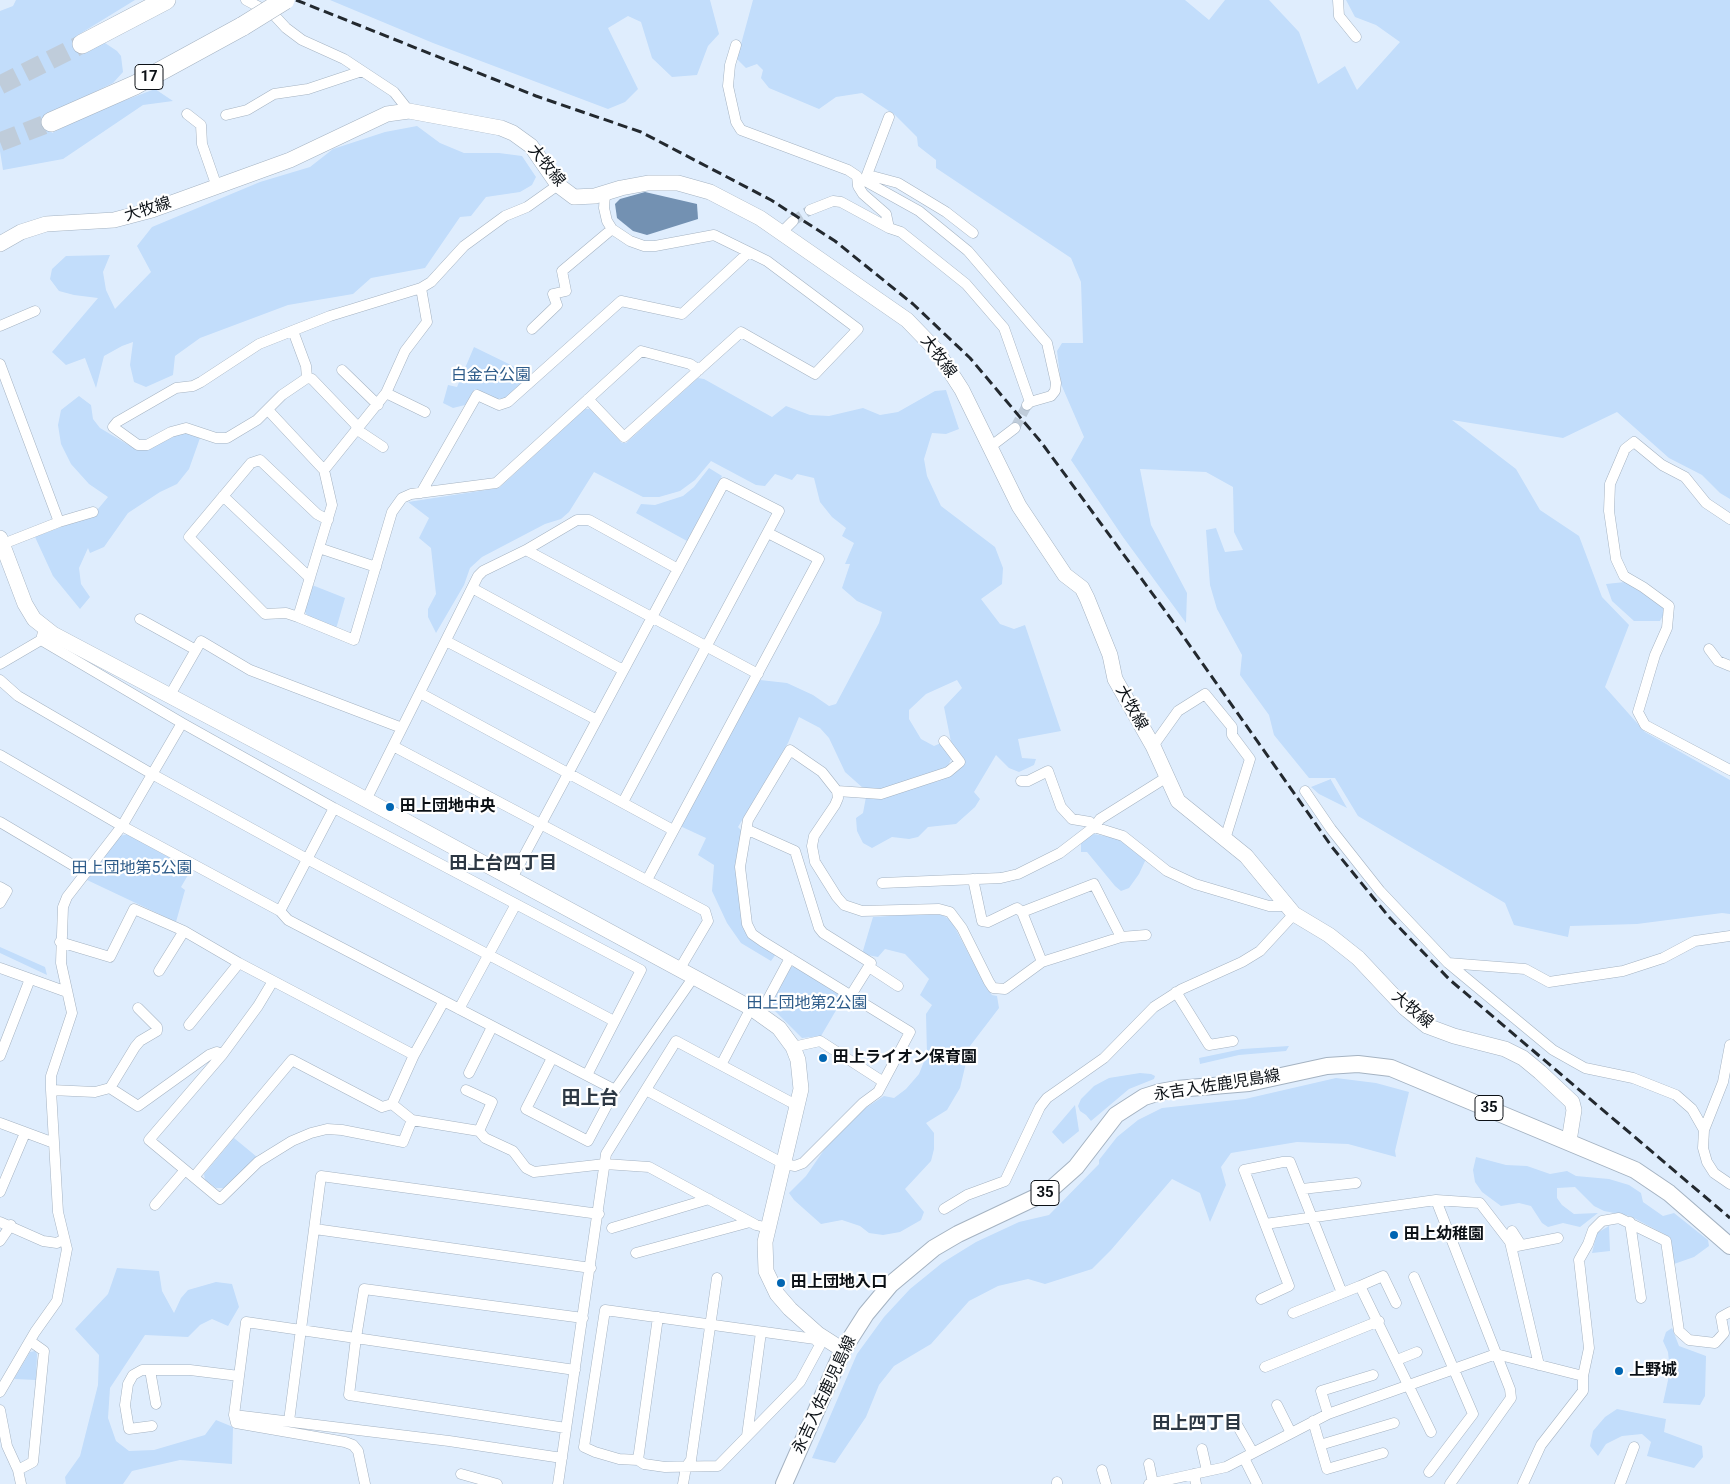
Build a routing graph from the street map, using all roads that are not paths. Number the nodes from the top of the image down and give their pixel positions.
1 (166, 0) edge
2 (246, 0) edge
3 (286, 0) edge
4 (1338, 0) edge
5 (1356, 37) dead end
6 (82, 44) tunnel mouth
7 (736, 45) dead end
8 (362, 71) junction
9 (410, 111) junction
10 (187, 114) dead end
11 (226, 115) dead end
12 (889, 118) dead end
13 (51, 122) tunnel mouth
14 (863, 177) junction
15 (558, 185) junction
16 (217, 187) junction
17 (605, 194) junction
18 (810, 210) tunnel mouth
19 (793, 221) tunnel mouth
20 (889, 228) junction
21 (612, 229) junction
22 (782, 232) junction
23 (973, 234) dead end
24 (0, 244) edge
25 (749, 252) junction
26 (421, 288) junction
27 (35, 311) dead end
28 (0, 326) edge
29 (532, 329) dead end
30 (293, 331) junction
31 (0, 364) edge
32 (342, 370) dead end
33 (699, 370) junction
34 (307, 378) junction
35 (386, 394) junction
36 (588, 399) junction
37 (378, 405) junction
38 (268, 410) junction
39 (425, 412) dead end
40 (357, 428) junction
41 (1015, 428) tunnel mouth
42 (383, 447) dead end
43 (990, 447) junction
44 (324, 470) junction
45 (422, 493) junction
46 (224, 496) junction
47 (93, 512) dead end
48 (1730, 519) edge
49 (328, 520) junction
50 (59, 522) junction
51 (768, 533) junction
52 (1, 541) edge
53 (319, 548) junction
54 (526, 550) junction
55 (376, 567) junction
56 (678, 569) junction
57 (310, 578) junction
58 (472, 588) junction
59 (298, 617) junction
60 (651, 618) junction
61 (140, 619) dead end
62 (43, 634) junction
63 (446, 641) junction
64 (706, 647) junction
65 (1710, 649) dead end
66 (196, 650) junction
67 (0, 664) edge
68 (1730, 666) edge
69 (623, 670) junction
70 (758, 674) junction
71 (0, 680) edge
72 (420, 692) junction
73 (170, 695) junction
74 (597, 720) junction
75 (182, 723) junction
76 (402, 728) junction
77 (944, 741) dead end
78 (393, 746) junction
79 (1153, 746) junction
80 (0, 755) edge
81 (1730, 770) edge
82 (569, 772) junction
83 (152, 774) junction
84 (1167, 777) junction
85 (1021, 781) dead end
86 (837, 791) junction
87 (1305, 791) dead end
88 (366, 800) junction
89 (623, 802) junction
90 (334, 808) junction
91 (0, 822) edge
92 (541, 824) junction
93 (122, 826) junction
94 (1094, 827) junction
95 (673, 830) junction
96 (748, 830) junction
97 (1225, 839) junction
98 (307, 859) junction
99 (86, 873) junction
100 (973, 879) junction
101 (511, 880) junction
102 (647, 880) junction
103 (882, 882) dead end
104 (0, 887) edge
105 (0, 903) edge
106 (516, 904) junction
107 (1290, 910) junction
108 (280, 911) junction
109 (1022, 912) junction
110 (184, 931) junction
111 (1146, 935) dead end
112 (1730, 936) edge
113 (1121, 937) junction
114 (60, 942) junction
115 (488, 955) junction
116 (790, 958) junction
117 (1042, 962) junction
118 (239, 963) junction
119 (1448, 963) junction
120 (869, 966) junction
121 (0, 968) edge
122 (680, 970) junction
123 (159, 971) dead end
124 (694, 978) junction
125 (30, 979) junction
126 (273, 981) junction
127 (898, 986) dead end
128 (67, 992) junction
129 (1176, 992) junction
130 (851, 995) junction
131 (444, 1001) junction
132 (138, 1008) dead end
133 (459, 1009) junction
134 (756, 1011) junction
135 (614, 1021) junction
136 (189, 1024) dead end
137 (492, 1027) junction
138 (1233, 1041) dead end
139 (1730, 1045) edge
140 (793, 1047) junction
141 (222, 1055) junction
142 (414, 1055) junction
143 (0, 1056) edge
144 (552, 1058) junction
145 (721, 1065) junction
146 (469, 1073) dead end
147 (587, 1075) junction
148 (882, 1081) junction
149 (1726, 1082) edge
150 (110, 1088) junction
151 (51, 1090) junction
152 (466, 1090) dead end
153 (616, 1090) junction
154 (646, 1090) junction
155 (392, 1104) junction
156 (798, 1106) junction
157 (412, 1120) junction
158 (0, 1123) edge
159 (1704, 1130) junction
160 (479, 1131) junction
161 (25, 1133) junction
162 (1569, 1141) junction
163 (54, 1143) junction
164 (605, 1164) junction
165 (784, 1164) junction
166 (185, 1170) junction
167 (194, 1177) junction
168 (1356, 1184) dead end
169 (1730, 1184) edge
170 (1302, 1189) junction
171 (0, 1192) edge
172 (709, 1199) junction
173 (1436, 1200) junction
174 (156, 1205) dead end
175 (944, 1209) dead end
176 (599, 1214) junction
177 (1313, 1217) junction
178 (0, 1222) edge
179 (750, 1222) junction
180 (1630, 1222) junction
181 (1265, 1224) junction
182 (11, 1225) junction
183 (612, 1228) dead end
184 (768, 1228) junction
185 (315, 1229) junction
186 (1512, 1231) dead end
187 (1558, 1238) dead end
188 (64, 1239) junction
189 (0, 1241) edge
190 (1517, 1246) junction
191 (1730, 1246) edge
192 (636, 1253) dead end
193 (590, 1268) junction
194 (1414, 1277) dead end
195 (716, 1278) dead end
196 (1360, 1286) junction
197 (1342, 1293) junction
198 (1260, 1298) dead end
199 (1640, 1298) dead end
200 (1396, 1303) dead end
201 (1730, 1312) edge
202 (1293, 1313) dead end
203 (583, 1318) junction
204 (658, 1318) junction
205 (1379, 1321) junction
206 (710, 1324) junction
207 (302, 1330) junction
208 (761, 1332) junction
209 (817, 1337) junction
210 (356, 1338) junction
211 (30, 1341) junction
212 (843, 1350) junction
213 (1417, 1352) dead end
214 (1496, 1354) junction
215 (1398, 1360) junction
216 (1539, 1365) junction
217 (1265, 1367) dead end
218 (1454, 1369) junction
219 (150, 1370) junction
220 (575, 1370) junction
221 (1373, 1375) dead end
222 (239, 1376) junction
223 (1583, 1376) junction
224 (1410, 1386) junction
225 (0, 1392) edge
226 (156, 1404) dead end
227 (1277, 1405) dead end
228 (0, 1410) edge
229 (1328, 1414) junction
230 (234, 1415) junction
231 (289, 1421) junction
232 (1313, 1421) junction
233 (1236, 1423) dead end
234 (1394, 1423) dead end
235 (152, 1426) dead end
236 (566, 1428) junction
237 (1431, 1432) dead end
238 (1291, 1433) junction
239 (747, 1436) junction
240 (1320, 1445) junction
241 (1634, 1447) dead end
242 (1202, 1449) dead end
243 (1253, 1453) junction
244 (1383, 1453) dead end
245 (562, 1458) junction
246 (1244, 1458) junction
247 (638, 1460) junction
248 (1149, 1464) dead end
249 (686, 1467) junction
250 (18, 1470) junction
251 (1102, 1470) dead end
252 (1207, 1471) junction
253 (1429, 1472) dead end
254 (461, 1474) dead end
255 (1195, 1479) edge
256 (22, 1484) edge
257 (365, 1484) edge
258 (497, 1484) edge
259 (558, 1484) edge
260 (683, 1484) edge
261 (784, 1484) edge
262 (1106, 1484) edge
263 (1151, 1484) edge
264 (1257, 1484) edge
265 (1450, 1484) edge
266 (1524, 1484) edge
267 (1620, 1484) edge

1 - 6 highway
2 - 8 street
3 - 13 highway, 17, bridge
4 - 5 street
7 - 14 street
8 - 9 street
8 - 11 street
9 - 15 street, 大牧線
9 - 16 street, 大牧線
10 - 16 street
12 - 14 street
14 - 20 street
14 - 20 street
14 - 23 street
15 - 17 street, 大牧線
15 - 26 street
16 - 24 street, 大牧線
17 - 21 street
17 - 22 street, 大牧線
18 - 20 street
19 - 22 street
21 - 25 street
21 - 29 street
22 - 43 street, 大牧線
25 - 33 street
25 - 45 street
26 - 30 street
26 - 35 street
27 - 28 street
30 - 34 street
30 - 38 street
31 - 50 street
32 - 37 street
33 - 36 street
33 - 36 street
34 - 38 street
34 - 40 street
35 - 37 street
35 - 39 street
36 - 45 street
37 - 40 street
38 - 44 street
40 - 42 street
40 - 44 street
41 - 43 street
43 - 79 street, 大牧線
44 - 49 street
45 - 55 street
46 - 49 street
46 - 57 street
46 - 59 street
47 - 50 street
48 - 81 street
49 - 53 street
50 - 52 street
51 - 56 street
51 - 64 street
51 - 70 street
52 - 62 street
53 - 55 street
53 - 57 street
54 - 56 street
54 - 58 street
54 - 60 street
55 - 59 street
56 - 60 street
57 - 59 street
58 - 63 street
58 - 69 street
60 - 64 street
60 - 69 street
61 - 66 street
62 - 67 street
62 - 73 street
62 - 75 street
63 - 72 street
63 - 74 street
64 - 70 street
64 - 89 street
65 - 68 street
66 - 73 street
66 - 76 street
69 - 74 street
70 - 95 street
71 - 83 street
72 - 76 street
72 - 82 street
73 - 88 street
74 - 82 street
75 - 83 street
75 - 90 street
76 - 78 street
77 - 86 street
78 - 88 street
78 - 92 street
79 - 84 street, 大牧線
79 - 97 street
80 - 93 street
82 - 89 street
82 - 92 street
83 - 93 street
83 - 98 street
84 - 94 street
84 - 97 street, 大牧線
85 - 94 street
86 - 96 street
86 - 117 street
87 - 119 street
88 - 101 street
89 - 95 street
90 - 98 street
90 - 106 street
91 - 99 street
92 - 101 street
92 - 102 street
93 - 99 street
93 - 108 street
94 - 100 street
94 - 107 street
95 - 102 street
96 - 116 street
96 - 120 street
97 - 107 street, 大牧線
98 - 108 street
98 - 115 street
99 - 114 street
100 - 103 street
100 - 109 street
101 - 122 street
102 - 122 street
104 - 105 street
106 - 115 street
106 - 135 street
107 - 129 street
107 - 162 street, 大牧線
108 - 131 street
109 - 113 street
109 - 117 street
110 - 114 street
110 - 118 street
110 - 123 street
111 - 113 street
112 - 119 street
113 - 117 street
114 - 128 street
115 - 133 street
115 - 135 street
116 - 130 street
116 - 134 street
118 - 126 street
118 - 136 street
119 - 159 street
120 - 127 street
120 - 130 street
121 - 125 street
122 - 124 street
124 - 134 street
124 - 153 street
125 - 128 street
125 - 143 street
126 - 141 street
126 - 142 street
128 - 151 street
129 - 138 street
129 - 175 street
130 - 148 street
131 - 133 street
131 - 142 street
132 - 150 street
133 - 137 street
134 - 140 street
134 - 145 street
135 - 147 street
137 - 144 street
137 - 146 street
139 - 149 street
140 - 148 street
140 - 156 street
141 - 150 street
141 - 166 street
142 - 155 street
144 - 147 street
144 - 153 street
145 - 154 street
145 - 156 street
147 - 153 street
148 - 165 street
149 - 159 street
150 - 151 street
151 - 163 street
152 - 160 street
154 - 164 street
154 - 165 street
155 - 157 street
155 - 167 street
156 - 165 street
157 - 160 street
157 - 167 street
158 - 161 street
159 - 169 street
160 - 164 street
161 - 163 street
161 - 171 street
162 - 191 main road, 永吉入佐鹿児島線 / 35
162 - 212 main road, 永吉入佐鹿児島線 / 35
163 - 188 street
164 - 172 street
164 - 176 street
165 - 184 street
166 - 167 street
166 - 174 street
168 - 170 street
170 - 177 street
170 - 181 street
172 - 179 street
172 - 183 street
173 - 177 street
173 - 190 street
173 - 214 street
176 - 185 street
176 - 193 street
177 - 181 street
177 - 197 street
178 - 182 street
179 - 184 street
179 - 192 street
180 - 199 street
180 - 201 street
180 - 223 street
181 - 198 street
182 - 188 street
182 - 189 street
184 - 209 street
185 - 193 street
185 - 207 street
186 - 190 street
187 - 190 street
188 - 211 street
190 - 216 street
193 - 203 street
194 - 218 street
195 - 206 street
196 - 197 street
196 - 200 street
196 - 205 street
197 - 202 street
203 - 210 street
203 - 220 street
204 - 206 street
204 - 247 street
204 - 247 street
205 - 215 street
205 - 217 street
206 - 208 street
206 - 249 street
207 - 210 street
207 - 222 street
207 - 231 street
208 - 209 street
208 - 239 street
209 - 212 street
209 - 239 street
210 - 220 street
210 - 236 street
211 - 225 street
211 - 250 street
212 - 261 main road, 永吉入佐鹿児島線 / 35
213 - 215 street
214 - 216 street
214 - 218 street
214 - 265 street
215 - 224 street
216 - 223 street
218 - 224 street
218 - 253 street
219 - 222 street
219 - 226 street
219 - 235 street
220 - 236 street
221 - 229 street
222 - 230 street
223 - 266 street
224 - 229 street
224 - 237 street
227 - 238 street
228 - 250 street
229 - 232 street
230 - 231 street
230 - 257 street
231 - 245 street
232 - 238 street
232 - 240 street
233 - 243 street
234 - 240 street
236 - 245 street
238 - 243 street
239 - 249 street
240 - 244 street
241 - 267 street
242 - 252 street
243 - 246 street
245 - 259 street
246 - 252 street
246 - 264 street
247 - 249 street
248 - 263 street
249 - 260 street
250 - 256 street
251 - 262 street
252 - 255 street
254 - 258 street
255 - 263 street

